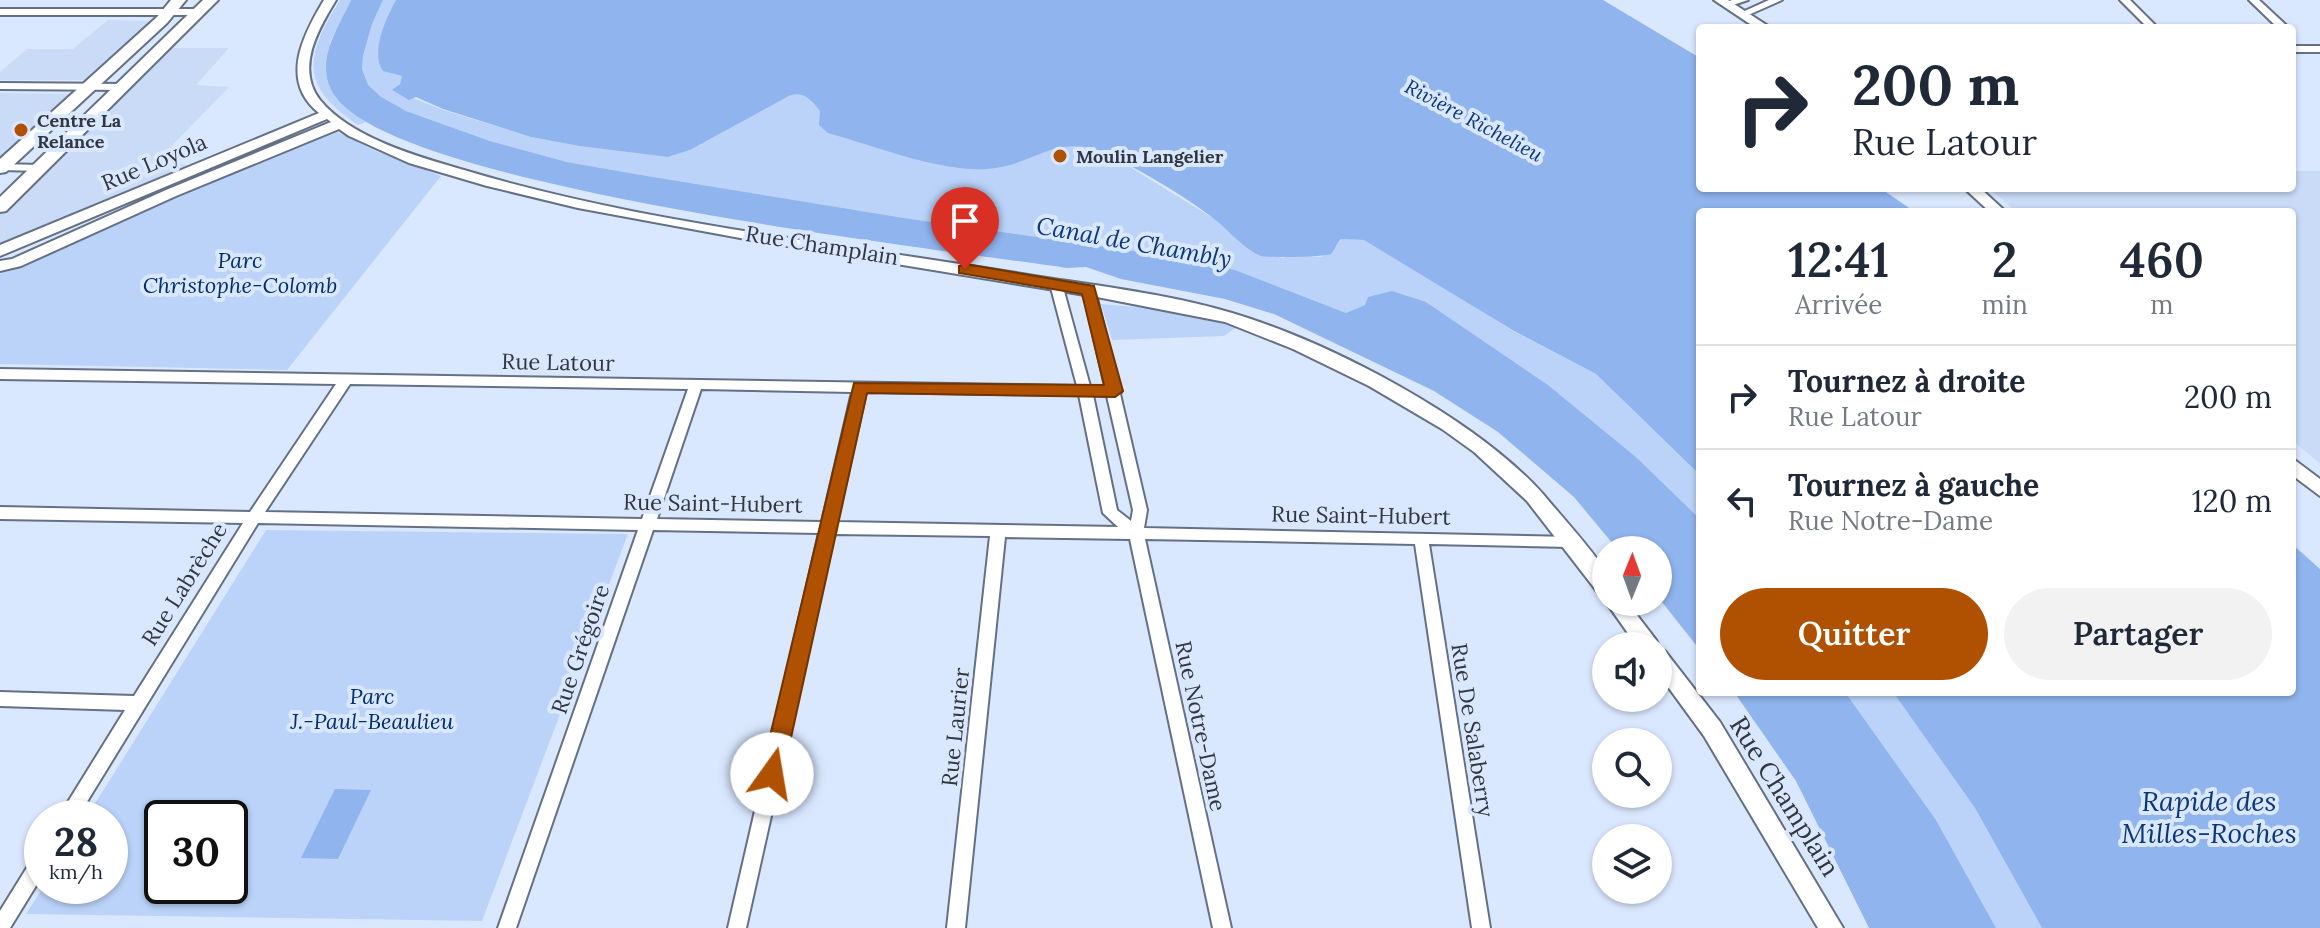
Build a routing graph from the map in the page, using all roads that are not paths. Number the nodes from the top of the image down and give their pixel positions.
1 (330, 0) edge
2 (1777, 0) edge
3 (2125, 0) edge
4 (2254, 0) edge
5 (1724, 2) edge
6 (1743, 7) edge
7 (170, 11) edge
8 (201, 11) edge
9 (0, 14) edge
10 (1761, 24) edge
11 (2149, 24) edge
12 (2280, 24) edge
13 (2296, 38) edge
14 (2296, 49) edge
15 (2308, 49) junction
16 (2320, 49) edge
17 (0, 86) edge
18 (87, 90) junction
19 (121, 91) junction
20 (0, 93) edge
21 (331, 120) junction
22 (0, 169) edge
23 (37, 171) junction
24 (167, 187) junction
25 (1976, 192) edge
26 (0, 207) edge
27 (1994, 208) edge
28 (0, 251) edge
29 (5, 267) edge
30 (1056, 284) junction
31 (1089, 290) junction
32 (0, 374) edge
33 (346, 379) junction
34 (696, 385) junction
35 (860, 387) junction
36 (1085, 391) junction
37 (1115, 391) junction
38 (2296, 468) edge
39 (2320, 489) edge
40 (0, 513) edge
41 (253, 519) junction
42 (647, 524) junction
43 (828, 527) junction
44 (998, 530) junction
45 (1136, 533) junction
46 (1421, 538) junction
47 (1569, 541) junction
48 (1592, 570) edge
49 (1672, 676) edge
50 (0, 699) edge
51 (137, 703) junction
52 (78, 800) edge
53 (24, 889) edge
54 (0, 928) edge
55 (507, 928) edge
56 (737, 928) edge
57 (956, 928) edge
58 (1222, 928) edge
59 (1481, 928) edge
60 (1831, 928) edge

1 - 21 street
2 - 6 street
3 - 11 street
4 - 12 street
5 - 6 street
6 - 10 street
7 - 8 street
7 - 9 street
7 - 18 main road
8 - 19 main road
13 - 15 street
14 - 15 street
15 - 16 street
17 - 18 street
18 - 19 street
18 - 20 street
18 - 22 main road
19 - 23 main road
21 - 24 street, Rue Loyola
21 - 30 street, Rue Champlain
22 - 23 street
23 - 26 main road
24 - 28 street, Rue Loyola
24 - 29 street, Rue Loyola
25 - 27 street
30 - 31 street, Rue Champlain
30 - 36 street
31 - 37 street, Rue Notre-Dame
31 - 47 street, Rue Champlain
32 - 33 street, Rue Latour
33 - 34 street, Rue Latour
33 - 41 street, Rue Labrèche
34 - 35 street, Rue Latour
34 - 42 street, Rue Grégoire
35 - 36 street, Rue Latour
35 - 43 street
36 - 37 street, Rue Latour
36 - 45 street
37 - 45 street, Rue Notre-Dame
38 - 39 street
40 - 41 street, Rue Saint-Hubert
41 - 42 street, Rue Saint-Hubert
41 - 51 street, Rue Labrèche
42 - 43 street, Rue Saint-Hubert
42 - 55 street, Rue Grégoire
43 - 44 street, Rue Saint-Hubert
43 - 56 street
44 - 45 street, Rue Saint-Hubert
44 - 57 street, Rue Laurier
45 - 46 street, Rue Saint-Hubert
45 - 58 street, Rue Notre-Dame
46 - 47 street, Rue Saint-Hubert
46 - 59 street, Rue De Salaberry
47 - 48 street, Rue Champlain
49 - 60 street, Rue Champlain
50 - 51 street
51 - 52 street, Rue Labrèche
53 - 54 street

